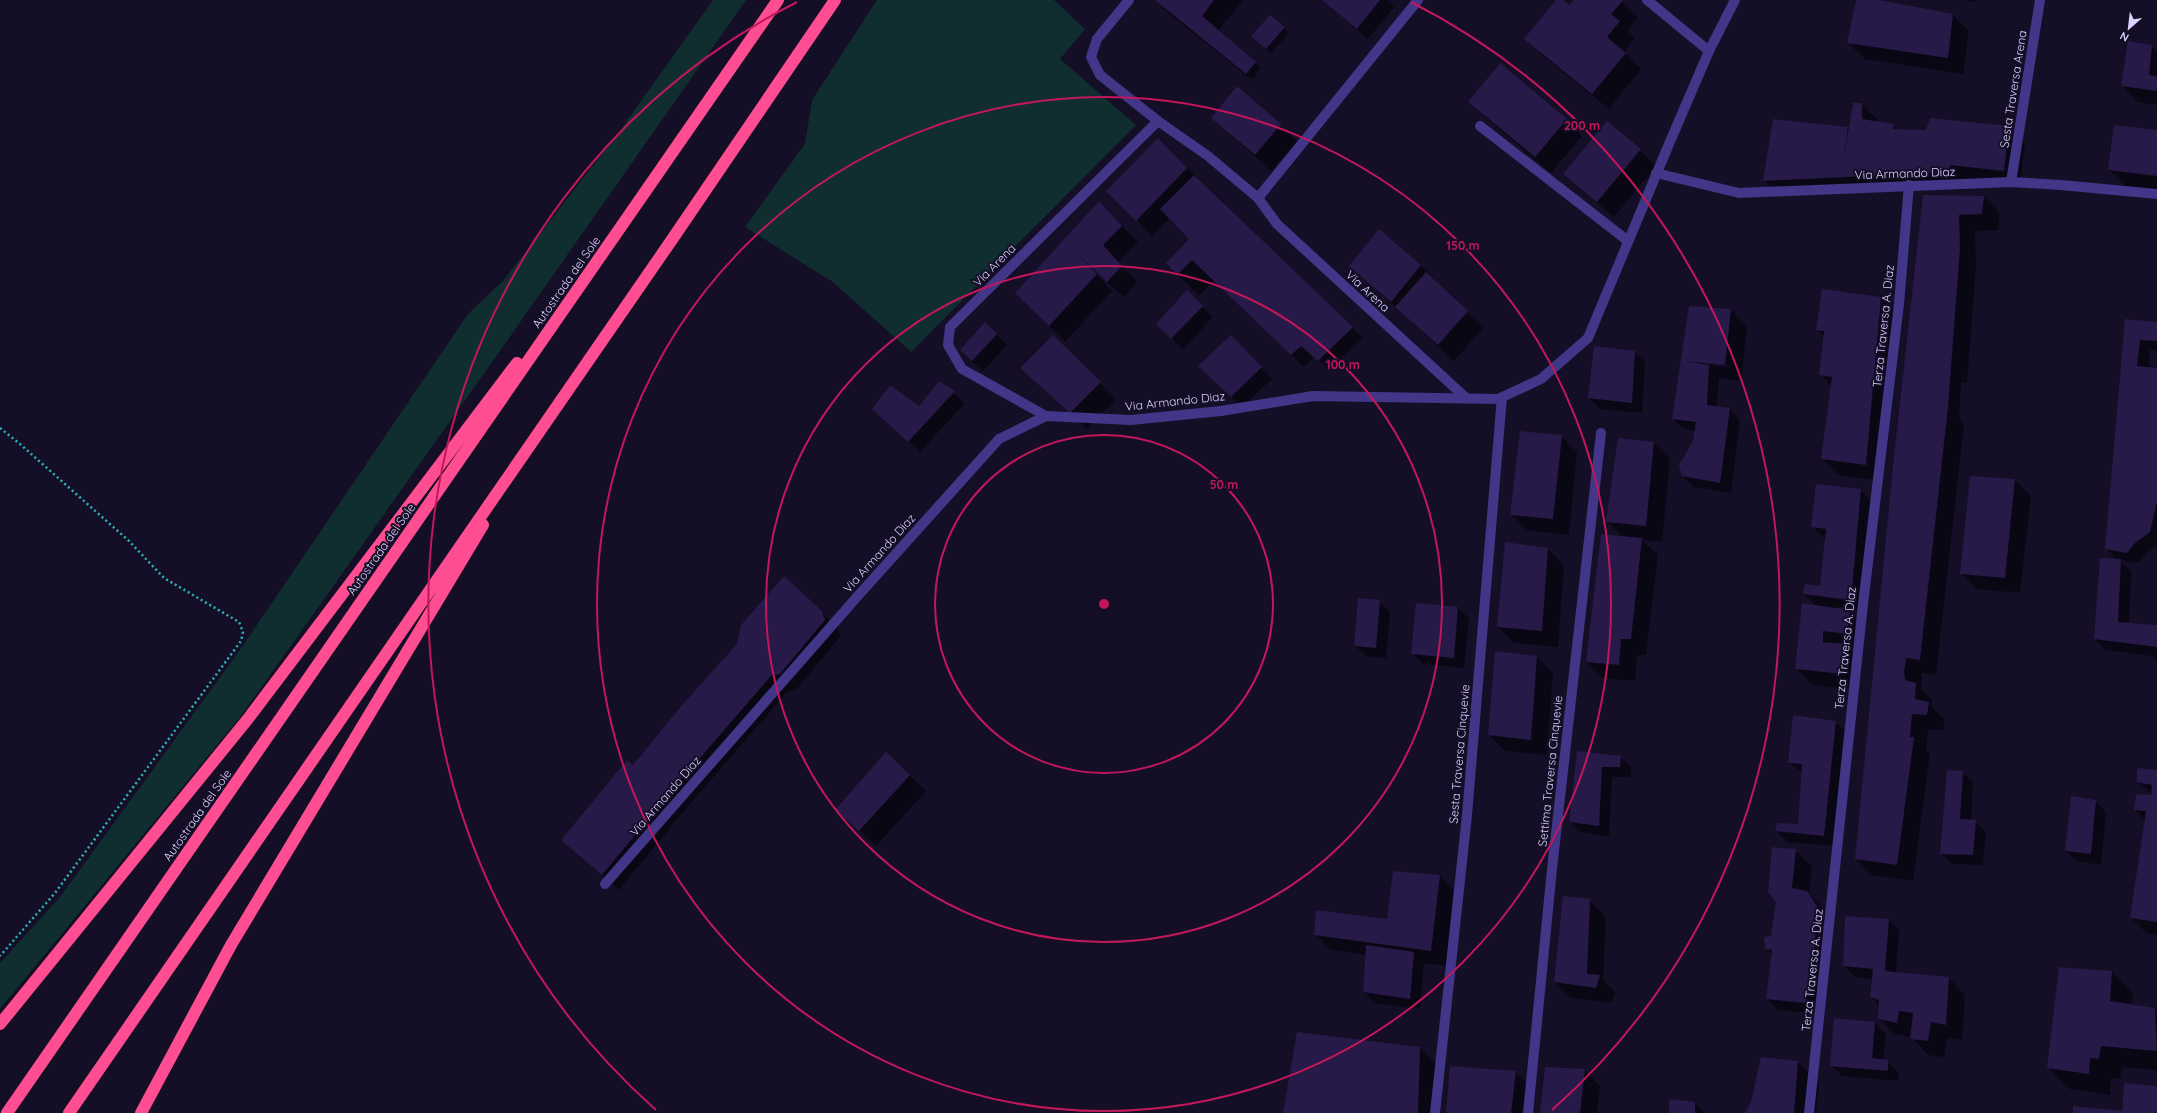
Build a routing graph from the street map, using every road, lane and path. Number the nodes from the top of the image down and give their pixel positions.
1 (778, 0) edge
2 (835, 0) edge
3 (1130, 0) edge
4 (1418, 0) edge
5 (1647, 0) edge
6 (1735, 0) edge
7 (2040, 0) edge
8 (1709, 51) junction
9 (1158, 121) junction
10 (1480, 126) dead end
11 (1656, 173) junction
12 (2011, 182) junction
13 (1909, 185) junction
14 (2157, 194) edge
15 (1258, 198) junction
16 (628, 217) junction
17 (1628, 241) junction
18 (1502, 397) junction
19 (1466, 398) junction
20 (1046, 416) junction
21 (545, 423) junction
22 (0, 428) edge
23 (1601, 433) dead end
24 (605, 884) dead end
25 (0, 956) edge
26 (0, 1024) edge
27 (8, 1113) edge
28 (69, 1113) edge
29 (141, 1113) edge
30 (1435, 1113) edge
31 (1528, 1113) edge
32 (1809, 1113) edge

1 - 16 highway, Autostrada del Sole
2 - 21 highway
3 - 9 street, Via Arena
4 - 15 street
5 - 8 street
6 - 8 street, Via Armando Diaz
7 - 12 street, Sesta Traversa Arena
8 - 11 street, Via Armando Diaz
9 - 15 street, Via Arena
9 - 20 street, Via Arena
10 - 17 street
11 - 13 street, Via Armando Diaz
11 - 17 street, Via Armando Diaz
12 - 13 street, Via Armando Diaz
12 - 14 street, Via Armando Diaz
13 - 32 street, Terza Traversa A. Diaz
15 - 19 street, Via Arena
16 - 26 highway
16 - 27 highway, Autostrada del Sole
17 - 18 street, Via Armando Diaz
18 - 19 street, Via Armando Diaz
18 - 30 street, Sesta Traversa Cinquevie
19 - 20 street, Via Armando Diaz
20 - 24 street, Via Armando Diaz
21 - 28 highway
21 - 29 highway
22 - 25 path
23 - 31 street, Settima Traversa Cinquevie

